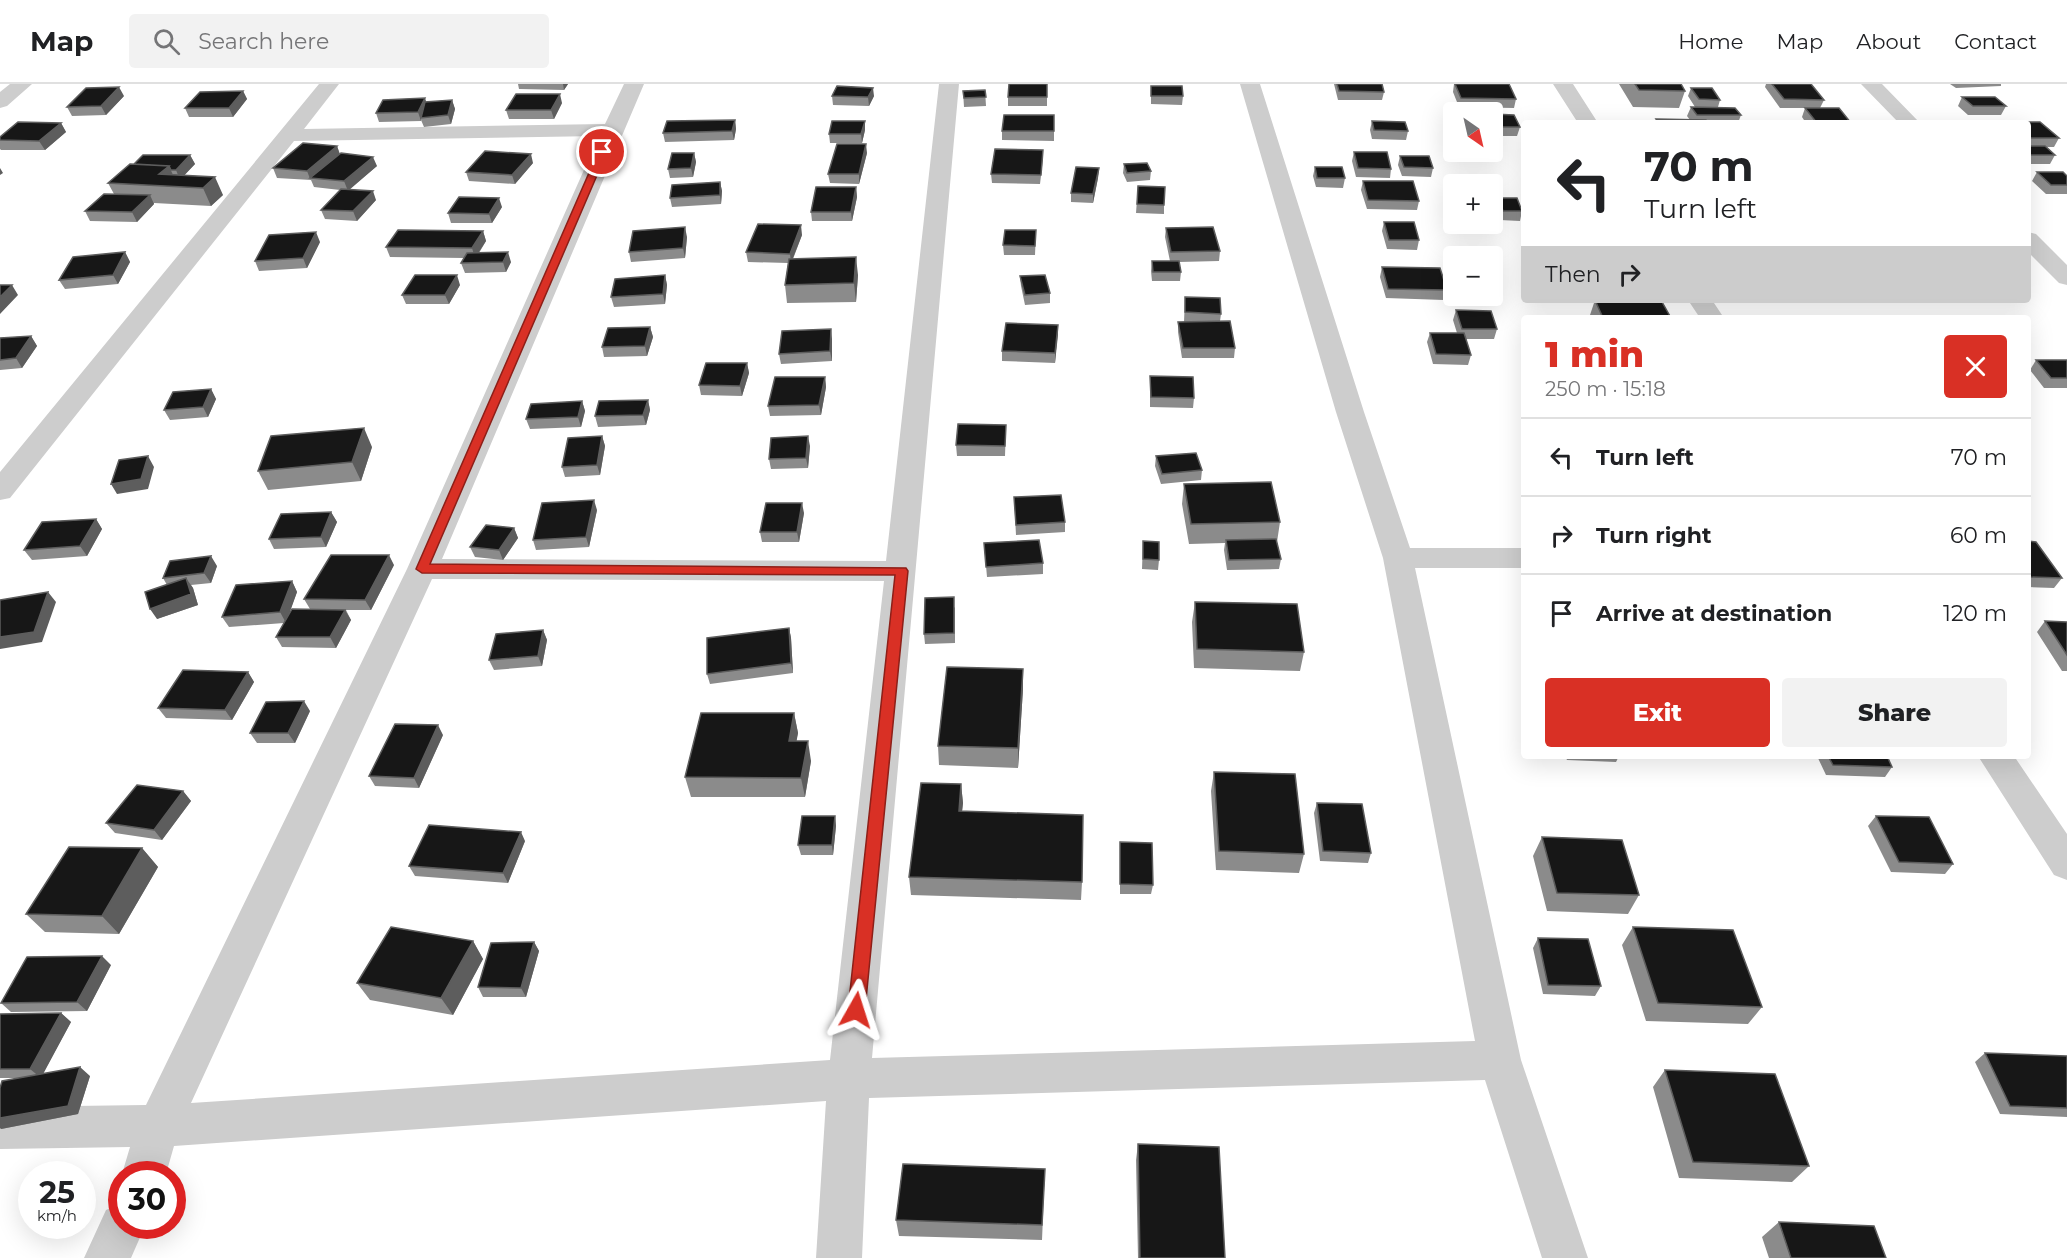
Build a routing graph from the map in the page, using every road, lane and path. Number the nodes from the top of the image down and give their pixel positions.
1 (22, 84) edge
2 (329, 84) edge
3 (634, 84) edge
4 (949, 84) edge
5 (1250, 84) edge
6 (1563, 84) edge
7 (1871, 84) edge
8 (0, 102) edge
9 (1586, 120) edge
10 (1907, 120) edge
11 (612, 130) junction
12 (287, 135) junction
13 (2031, 242) edge
14 (2067, 278) edge
15 (0, 491) edge
16 (1398, 558) junction
17 (1521, 558) edge
18 (422, 569) junction
19 (902, 571) junction
20 (1997, 759) edge
21 (2067, 864) edge
22 (1500, 1060) junction
23 (849, 1079) junction
24 (158, 1126) junction
25 (0, 1128) edge
26 (148, 1161) edge
27 (116, 1239) edge
28 (107, 1258) edge
29 (839, 1258) edge
30 (1565, 1258) edge

1 - 8 street
2 - 12 street
3 - 11 street
4 - 19 street
5 - 16 street
6 - 9 street
7 - 10 street
11 - 12 street
11 - 18 street
12 - 15 street
13 - 14 street
16 - 17 street
16 - 22 street
18 - 19 street
18 - 24 street
19 - 23 street
20 - 21 street
22 - 23 street
22 - 30 street
23 - 24 street
23 - 29 street
24 - 25 street
24 - 26 street
27 - 28 street

